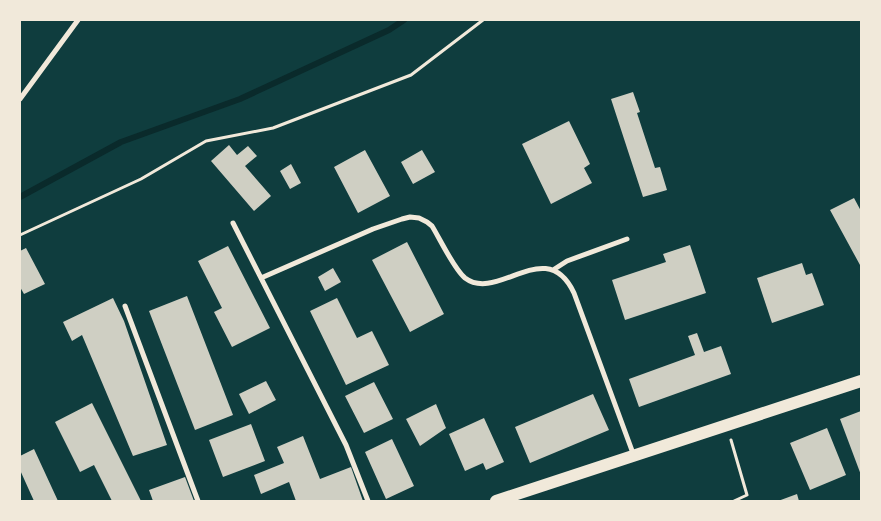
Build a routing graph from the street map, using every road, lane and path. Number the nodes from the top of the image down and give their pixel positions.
1 (78, 20) edge
2 (482, 20) edge
3 (20, 99) edge
4 (233, 223) dead end
5 (20, 235) edge
6 (627, 239) dead end
7 (553, 270) junction
8 (261, 278) junction
9 (125, 306) dead end
10 (861, 381) edge
11 (726, 425) junction
12 (634, 456) junction
13 (198, 501) edge
14 (368, 501) edge
15 (496, 501) edge
16 (734, 501) edge

1 - 3 street
2 - 5 path
4 - 8 street
6 - 7 street
7 - 8 street
7 - 12 street
8 - 14 street
9 - 13 street
10 - 11 main road
11 - 12 main road
11 - 16 path
12 - 15 main road

